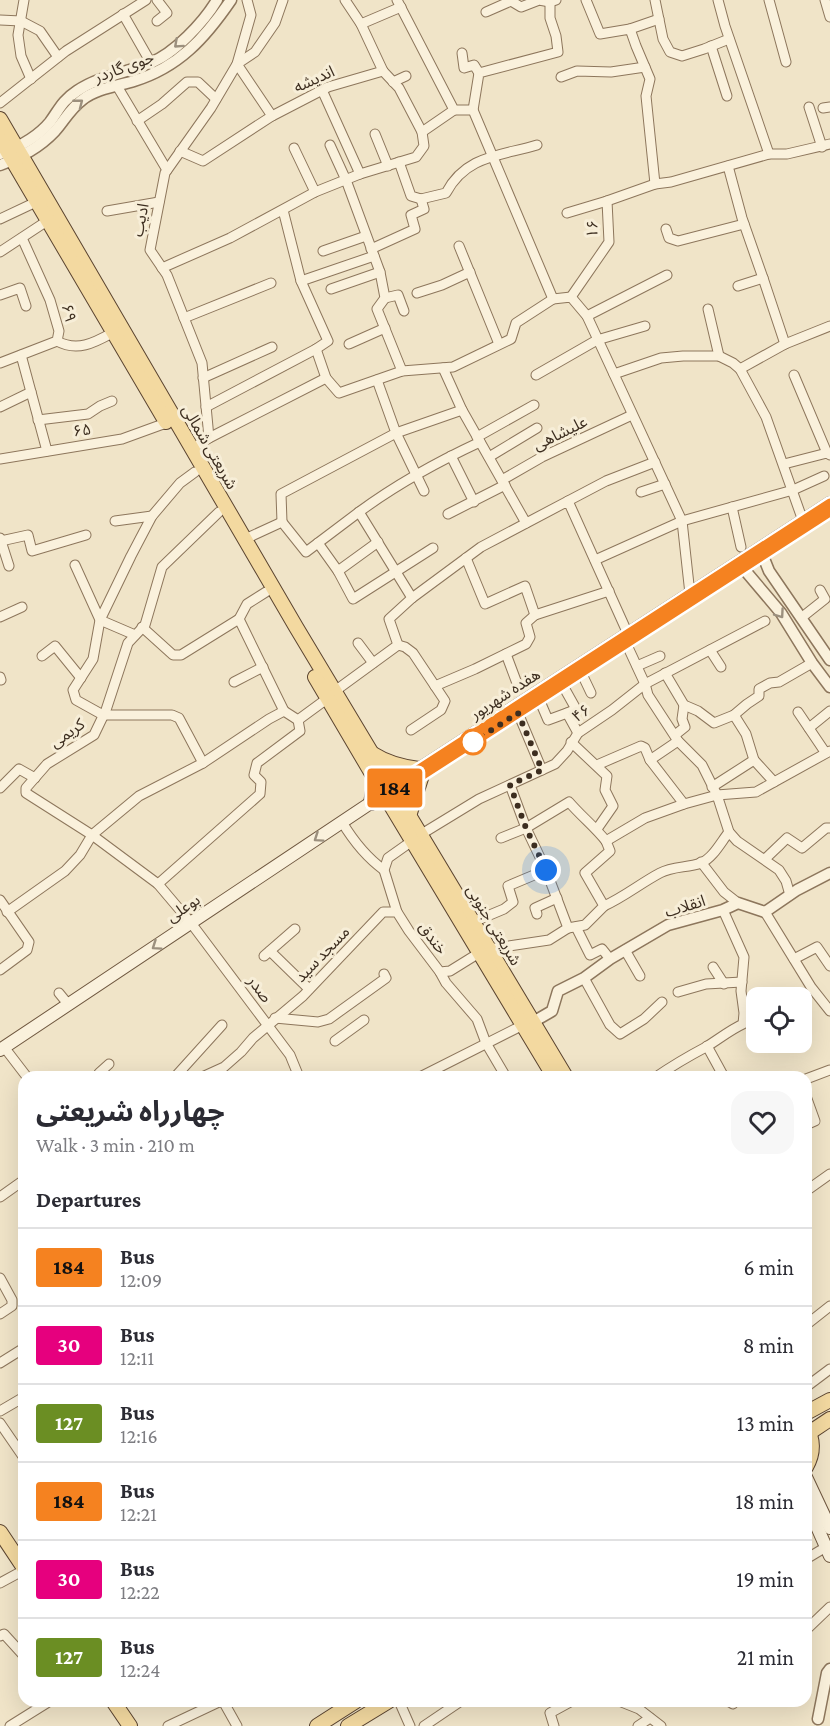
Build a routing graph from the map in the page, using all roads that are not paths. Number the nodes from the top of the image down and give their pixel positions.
1 (24, 0) edge
2 (146, 0) edge
3 (158, 0) edge
4 (217, 0) edge
5 (231, 0) edge
6 (247, 0) edge
7 (284, 0) edge
8 (345, 0) edge
9 (539, 0) edge
10 (586, 0) edge
11 (655, 0) edge
12 (718, 0) edge
13 (769, 0) edge
14 (825, 0) edge
15 (553, 1) edge
16 (399, 3) edge
17 (486, 12) dead end
18 (123, 14) junction
19 (830, 17) edge
20 (659, 19) junction
21 (0, 20) edge
22 (21, 21) junction
23 (157, 21) dead end
24 (361, 24) junction
25 (630, 29) junction
26 (729, 39) junction
27 (711, 46) junction
28 (462, 53) dead end
29 (58, 57) junction
30 (786, 62) dead end
31 (151, 63) junction
32 (237, 64) junction
33 (645, 67) junction
34 (383, 71) junction
35 (480, 73) junction
36 (406, 76) dead end
37 (561, 77) dead end
38 (31, 79) junction
39 (393, 82) junction
40 (117, 86) junction
41 (322, 90) junction
42 (727, 96) dead end
43 (216, 99) junction
44 (0, 103) edge
45 (808, 107) dead end
46 (454, 110) junction
47 (473, 110) junction
48 (272, 116) junction
49 (0, 119) edge
50 (137, 121) junction
51 (52, 127) junction
52 (422, 132) junction
53 (375, 134) dead end
54 (0, 139) edge
55 (330, 145) dead end
56 (537, 145) dead end
57 (826, 146) edge
58 (294, 148) dead end
59 (180, 151) junction
60 (769, 154) junction
61 (492, 155) junction
62 (10, 156) edge
63 (399, 162) junction
64 (388, 166) junction
65 (728, 166) junction
66 (167, 170) junction
67 (360, 174) junction
68 (346, 180) junction
69 (655, 184) junction
70 (315, 192) junction
71 (421, 199) junction
72 (607, 201) junction
73 (36, 202) junction
74 (159, 202) junction
75 (283, 210) junction
76 (107, 211) dead end
77 (567, 213) dead end
78 (0, 219) edge
79 (47, 222) junction
80 (744, 224) junction
81 (666, 229) dead end
82 (366, 236) junction
83 (22, 238) junction
84 (459, 246) dead end
85 (323, 251) dead end
86 (0, 252) edge
87 (372, 252) junction
88 (162, 268) junction
89 (380, 272) junction
90 (470, 272) junction
91 (667, 275) dead end
92 (763, 278) junction
93 (301, 280) junction
94 (271, 283) dead end
95 (738, 286) dead end
96 (331, 289) dead end
97 (417, 292) dead end
98 (0, 295) edge
99 (571, 297) junction
100 (385, 298) junction
101 (553, 299) junction
102 (26, 306) dead end
103 (708, 309) dead end
104 (404, 311) dead end
105 (586, 316) junction
106 (184, 318) junction
107 (645, 326) dead end
108 (830, 326) edge
109 (385, 328) junction
110 (112, 333) junction
111 (597, 340) junction
112 (57, 341) junction
113 (349, 344) dead end
114 (499, 344) junction
115 (785, 344) junction
116 (272, 347) dead end
117 (316, 349) junction
118 (21, 355) junction
119 (720, 356) junction
120 (0, 363) edge
121 (443, 368) junction
122 (740, 369) junction
123 (402, 371) junction
124 (614, 374) junction
125 (536, 375) dead end
126 (794, 375) dead end
127 (203, 378) junction
128 (326, 378) junction
129 (377, 380) junction
130 (31, 392) junction
131 (112, 401) dead end
132 (534, 405) dead end
133 (206, 406) junction
134 (0, 407) edge
135 (462, 410) junction
136 (632, 415) junction
137 (38, 420) junction
138 (166, 423) junction
139 (537, 428) dead end
140 (396, 434) junction
141 (209, 438) junction
142 (479, 439) junction
143 (192, 449) junction
144 (47, 451) junction
145 (828, 454) edge
146 (451, 456) junction
147 (489, 457) junction
148 (0, 459) edge
149 (654, 462) junction
150 (784, 464) junction
151 (195, 472) junction
152 (415, 475) junction
153 (824, 476) dead end
154 (503, 483) junction
155 (665, 484) junction
156 (793, 490) junction
157 (424, 492) dead end
158 (641, 492) dead end
159 (474, 501) junction
160 (568, 501) junction
161 (830, 503) edge
162 (732, 507) junction
163 (219, 512) junction
164 (359, 512) junction
165 (830, 512) edge
166 (448, 514) dead end
167 (152, 516) junction
168 (803, 520) junction
169 (115, 521) dead end
170 (682, 521) junction
171 (282, 522) junction
172 (526, 523) junction
173 (86, 535) dead end
174 (1, 539) edge
175 (245, 539) junction
176 (378, 542) junction
177 (318, 543) junction
178 (741, 547) dead end
179 (433, 548) dead end
180 (763, 556) junction
181 (466, 558) junction
182 (595, 560) junction
183 (75, 565) dead end
184 (9, 566) dead end
185 (743, 568) junction
186 (338, 571) junction
187 (396, 572) junction
188 (778, 584) junction
189 (820, 590) dead end
190 (609, 591) junction
191 (266, 592) junction
192 (764, 592) junction
193 (690, 594) junction
194 (412, 598) junction
195 (22, 607) dead end
196 (0, 615) edge
197 (535, 615) junction
198 (801, 618) junction
199 (239, 619) junction
200 (100, 620) junction
201 (765, 621) dead end
202 (142, 627) junction
203 (135, 635) junction
204 (627, 639) junction
205 (358, 643) dead end
206 (398, 645) junction
207 (710, 650) junction
208 (506, 654) junction
209 (42, 656) dead end
210 (660, 656) dead end
211 (830, 660) edge
212 (373, 663) junction
213 (812, 663) junction
214 (637, 666) junction
215 (263, 667) junction
216 (721, 668) dead end
217 (581, 672) junction
218 (665, 673) junction
219 (81, 678) junction
220 (234, 682) dead end
221 (562, 684) junction
222 (645, 684) junction
223 (435, 686) junction
224 (518, 686) dead end
225 (830, 687) edge
226 (591, 693) dead end
227 (331, 694) junction
228 (539, 699) junction
229 (684, 705) junction
230 (284, 711) junction
231 (830, 711) edge
232 (798, 712) dead end
233 (518, 713) junction
234 (567, 713) junction
235 (734, 715) junction
236 (104, 716) junction
237 (298, 720) junction
238 (809, 728) junction
239 (411, 730) dead end
240 (578, 733) junction
241 (676, 738) junction
242 (571, 742) junction
243 (828, 752) edge
244 (373, 754) junction
245 (650, 760) junction
246 (754, 760) junction
247 (203, 763) junction
248 (597, 765) junction
249 (542, 770) junction
250 (420, 772) junction
251 (35, 778) junction
252 (375, 779) junction
253 (774, 782) junction
254 (510, 785) junction
255 (0, 788) edge
256 (715, 791) junction
257 (389, 792) junction
258 (371, 804) junction
259 (684, 804) junction
260 (409, 816) junction
261 (342, 822) junction
262 (526, 828) junction
263 (830, 828) edge
264 (597, 829) junction
265 (729, 832) junction
266 (92, 835) junction
267 (416, 838) junction
268 (501, 838) dead end
269 (606, 841) junction
270 (765, 859) junction
271 (701, 862) junction
272 (384, 870) junction
273 (546, 870) junction
274 (830, 873) edge
275 (158, 884) junction
276 (790, 895) junction
277 (556, 898) junction
278 (0, 900) edge
279 (738, 903) junction
280 (604, 906) junction
281 (723, 910) junction
282 (7, 912) junction
283 (397, 912) junction
284 (765, 912) junction
285 (537, 914) dead end
286 (473, 922) junction
287 (191, 923) junction
288 (370, 926) joint
289 (572, 927) junction
290 (295, 929) dead end
291 (625, 950) junction
292 (484, 951) junction
293 (610, 959) junction
294 (794, 959) junction
295 (830, 966) edge
296 (713, 967) dead end
297 (0, 970) edge
298 (441, 972) junction
299 (384, 974) dead end
300 (640, 976) dead end
301 (584, 978) junction
302 (742, 982) junction
303 (723, 984) junction
304 (309, 989) junction
305 (678, 992) dead end
306 (59, 993) dead end
307 (662, 1002) dead end
308 (68, 1004) junction
309 (830, 1011) edge
310 (337, 1014) junction
311 (364, 1020) dead end
312 (272, 1022) junction
313 (528, 1024) junction
314 (222, 1025) dead end
315 (349, 1031) junction
316 (335, 1041) dead end
317 (486, 1043) junction
318 (707, 1046) junction
319 (2, 1048) edge
320 (109, 1064) dead end
321 (830, 1070) edge
322 (22, 1071) edge
323 (101, 1071) edge
324 (180, 1071) edge
325 (215, 1071) edge
326 (297, 1071) edge
327 (432, 1071) edge
328 (502, 1071) edge
329 (551, 1071) edge
330 (562, 1071) edge
331 (665, 1071) edge
332 (721, 1071) edge
333 (812, 1077) edge
334 (829, 1178) edge
335 (18, 1186) edge
336 (812, 1188) edge
337 (0, 1197) edge
338 (0, 1278) edge
339 (830, 1306) edge
340 (0, 1314) edge
341 (812, 1320) edge
342 (18, 1352) edge
343 (0, 1364) edge
344 (830, 1369) edge
345 (812, 1382) edge
346 (830, 1400) edge
347 (18, 1401) edge
348 (812, 1410) edge
349 (0, 1412) edge
350 (0, 1423) edge
351 (816, 1426) edge
352 (812, 1442) edge
353 (18, 1449) edge
354 (812, 1487) edge
355 (827, 1512) edge
356 (812, 1516) edge
357 (830, 1528) edge
358 (0, 1533) edge
359 (828, 1552) edge
360 (812, 1557) edge
361 (18, 1560) edge
362 (18, 1572) edge
363 (0, 1583) edge
364 (830, 1607) edge
365 (812, 1624) edge
366 (0, 1636) edge
367 (18, 1649) edge
368 (830, 1669) edge
369 (39, 1707) edge
370 (117, 1707) edge
371 (209, 1707) edge
372 (226, 1707) edge
373 (347, 1707) edge
374 (378, 1707) edge
375 (402, 1707) edge
376 (452, 1707) edge
377 (561, 1707) edge
378 (635, 1707) edge
379 (650, 1718) junction
380 (817, 1724) edge
381 (10, 1726) edge
382 (129, 1726) edge
383 (168, 1726) edge
384 (237, 1726) edge
385 (317, 1726) edge
386 (348, 1726) edge
387 (410, 1726) edge
388 (424, 1726) edge
389 (554, 1726) edge
390 (638, 1726) edge
391 (661, 1726) edge

1 - 22 street
2 - 18 street
3 - 23 street
4 -> 31 street, جوی گاردر
5 - 40 street, جوی گاردر
6 - 32 street, ادیب
7 - 32 street
8 - 24 street
9 - 15 street
9 - 17 street
10 - 25 street
11 - 20 street
12 - 26 street
13 - 30 street
14 - 19 street
15 - 35 street
16 - 24 street
16 - 46 street
18 - 29 street
18 - 31 street
20 - 25 street
20 - 27 street
21 - 22 street
22 - 29 street
22 - 38 street
24 - 34 street
25 - 33 street
26 - 27 street
26 - 60 street
27 - 42 street
28 - 35 street
29 - 38 street
31 - 51 street, جوی گاردر
32 - 43 street, ادیب
32 - 48 street
33 - 37 street
33 - 69 street
34 - 39 street
34 - 41 street, اندیشه
35 - 47 street
36 - 39 street
38 - 44 street
39 - 52 street
40 - 50 street
51 -> 40 street, جوی گاردر
41 - 48 street, اندیشه
41 - 67 street
43 - 50 street
43 - 59 street, ادیب
45 - 57 street
46 - 47 street
46 - 52 street
47 - 61 street
48 - 59 street, اندیشه
49 - 62 main road, شریعتی شمالی
50 - 66 street
51 - 62 street, جوی گاردر
52 - 63 street
53 - 64 street
54 - 62 main road, شریعتی شمالی
55 - 68 street
56 - 61 street
57 - 60 street, ۱۶
58 - 70 street
59 - 66 street, ادیب
60 - 65 street, ۱۶
61 - 71 street
61 - 101 street
62 - 73 main road, شریعتی شمالی
62 - 143 main road, شریعتی شمالی
63 - 64 street
63 - 71 street
64 - 67 street
65 - 69 street, ۱۶
65 - 80 street
66 - 74 street, ادیب
67 - 68 street
68 - 70 street
68 - 82 street
69 - 72 street, ۱۶
70 - 75 street
71 - 87 street
72 - 77 street
72 - 99 street, ۱۶
73 - 78 street
73 - 79 main road, شریعتی شمالی
74 - 76 street
74 - 88 street, ادیب
75 - 88 street
75 - 93 street
79 - 83 street
79 - 110 main road, شریعتی شمالی
80 - 81 street
80 - 92 street
82 - 85 street
82 - 87 street
83 - 86 street
83 - 112 street, ۶۹
84 - 90 street
87 - 89 street
87 - 93 street
88 - 106 street, ادیب
89 - 96 street
89 - 100 street
90 - 97 street
90 - 114 street
91 - 105 street
92 - 95 street
92 - 115 street
93 - 117 street
94 - 106 street
98 - 102 street
99 - 101 street
99 - 105 street
100 - 104 street
100 - 109 street
101 - 114 street
103 - 119 street
105 - 111 street
106 - 127 street, ادیب
107 - 111 street
108 - 115 street
109 - 113 street
109 - 123 street
110 - 112 street
110 - 138 main road, شریعتی شمالی
111 - 124 street
111 - 125 street
112 - 118 street, ۶۹
114 - 121 street
115 - 122 street
116 - 127 street
117 - 128 street
117 - 133 street
118 - 120 street, ۶۹
118 - 130 street
119 - 122 street
119 - 124 street
121 - 123 street
121 - 135 street
122 - 150 street
123 - 129 street
124 - 136 street
126 - 145 street
127 - 133 street, ادیب
128 - 129 street
128 - 141 street
129 - 140 street
130 - 134 street
130 - 137 street
131 - 137 street
132 - 142 street
133 - 141 street, ادیب
135 - 140 street
135 - 142 street
136 - 149 street
136 - 154 street, علیشاهی
137 - 144 street
138 - 144 street, ۶۵
138 - 151 main road, شریعتی شمالی
139 - 147 street
140 - 152 street
140 - 171 street
141 - 143 street
142 - 146 street
142 - 147 street
143 - 175 main road, شریعتی شمالی
144 - 148 street, ۶۵
145 - 150 street
146 - 152 street
146 - 159 street
147 - 154 street
149 - 155 street
149 - 160 street
150 - 156 street
151 - 163 main road, شریعتی شمالی
151 - 167 street
152 - 157 street
152 - 164 street
153 - 156 street
154 - 159 street, علیشاهی
154 - 172 street
155 - 158 street
155 - 170 street
156 - 162 street
156 - 168 street
159 - 166 street, علیشاهی
160 - 172 street
160 - 182 street
161 - 168 main road, هفده شهریور
162 - 170 street
162 - 178 street
163 - 191 main road, شریعتی شمالی
163 - 202 street, کریمی
164 - 176 street
164 - 177 street
165 - 180 main road, هفده شهریور
167 - 169 street
167 - 200 street
168 - 193 main road, هفده شهریور
170 - 182 street
170 - 193 street
171 - 175 street
171 - 177 street
172 - 181 street
173 - 174 street
174 - 184 street
175 - 227 main road, شریعتی شمالی
176 - 186 street
176 - 187 street
177 - 186 street
179 - 187 street
180 - 185 main road, هفده شهریور
180 - 188 street
181 - 194 street
181 - 197 street
182 - 190 street
183 - 200 street
185 - 192 street
185 - 204 main road, هفده شهریور
186 - 187 street
187 - 194 street
188 - 192 street
188 - 198 street
189 - 198 street
190 - 197 street
190 - 204 street
191 - 199 street
191 - 227 main road, شریعتی شمالی
192 -> 213 street
193 - 204 main road, هفده شهریور
194 - 206 street
195 - 196 street
197 - 208 street
198 - 211 street
199 - 202 street
199 - 215 street
200 - 203 street
200 - 219 street
201 - 207 street, ۴۶
202 - 203 street, کریمی
203 - 236 street, کریمی
204 - 214 street
204 - 217 main road, هفده شهریور
204 - 250 main road, هفده شهریور
205 - 212 street
206 - 212 street
206 - 223 street
207 - 216 street
207 - 218 street, ۴۶
208 - 223 street
208 - 224 street
209 - 219 street
210 - 214 street
212 - 227 street
213 - 225 street
213 - 235 street
214 - 222 street
215 - 220 street
215 - 230 street
217 - 221 main road, هفده شهریور
217 - 226 street
218 - 222 street, ۴۶
218 - 229 street
219 - 236 street
221 - 228 main road, هفده شهریور
221 - 234 street
222 - 240 street, ۴۶
222 - 241 street
223 - 239 street
227 - 237 street
227 - 244 main road, شریعتی شمالی
227 - 252 main road, شریعتی شمالی
228 - 233 main road, هفده شهریور
228 - 234 street
229 - 235 street
229 - 241 street
230 - 237 street
230 - 247 street
231 - 238 street
232 - 238 street
233 - 249 street
233 - 250 main road, هفده شهریور
234 - 240 street
235 - 246 street
236 - 247 street
236 - 251 street, کریمی
237 - 275 street
238 - 243 street
240 - 242 street, ۴۶
241 - 245 street
241 - 256 street
242 - 248 street
242 - 249 street, ۴۶
243 - 253 street
244 - 250 main road
244 - 257 main road, شریعتی شمالی
245 - 248 street
245 - 259 street
246 - 253 street
246 - 256 street
247 - 266 street
248 - 264 street
249 - 254 street, ۴۶
250 - 257 main road, هفده شهریور
250 - 260 main road
251 - 255 street
251 - 266 street
252 - 257 main road, شریعتی شمالی
252 - 258 main road
253 - 256 street
254 - 262 street
254 - 267 street
256 - 259 street
256 - 265 street
257 - 258 main road, بوعلی
257 - 260 main road, شریعتی جنوبی
257 - 267 main road, شریعتی جنوبی
258 - 261 main road, بوعلی
259 - 269 street
260 - 267 main road, شریعتی جنوبی
261 - 272 street
261 -> 287 main road, بوعلی
262 - 264 street
262 - 268 street
262 - 273 street
263 - 270 street
264 - 269 street
265 - 270 street
265 - 271 street
266 - 275 street
266 - 282 street
267 - 272 street
267 - 286 main road, شریعتی جنوبی
267 - 292 main road, شریعتی جنوبی
269 - 280 street
270 - 276 street
271 - 279 street
271 - 280 street
272 - 283 street
273 - 277 street
273 - 286 street
274 - 276 street
275 - 287 street
276 - 284 street
277 - 285 street
277 - 289 street
278 - 282 street
279 - 281 street, انقلاب
279 - 284 street
280 - 289 street
281 - 291 street, انقلاب
281 - 302 street
282 - 297 street
283 - 288 street, خندق
283 - 298 street, خندق
284 - 294 street
286 - 292 main road, شریعتی جنوبی
287 -> 308 main road, بوعلی
287 - 312 street, صدر
288 - 304 street, مسجد سید
289 - 292 street
289 - 293 street
290 - 304 street
291 - 293 street, انقلاب
291 - 300 street
292 - 298 street, خندق
292 - 313 main road, شریعتی جنوبی
293 - 301 street, انقلاب
294 - 295 street
294 - 309 street
296 - 303 street
298 - 317 street
299 - 310 street
301 - 307 street
301 - 313 street, انقلاب
302 - 303 street
302 - 318 street
303 - 305 street
304 - 312 street, مسجد سید
306 - 308 street
308 - 319 main road, بوعلی
310 - 312 street
310 - 315 street
311 - 315 street
312 - 325 street, مسجد سید
312 - 326 street, صدر
313 - 317 street
313 - 329 main road, شریعتی جنوبی
313 - 330 main road, شریعتی جنوبی
314 - 324 street
315 - 316 street
317 - 327 street
317 - 328 street
318 - 331 street
318 - 332 street
319 - 322 street
320 - 323 street
321 - 333 street
334 - 336 street
335 - 337 street
338 - 340 street
339 - 341 street
342 - 343 street
344 - 345 street
346 - 348 main road
347 - 349 street
350 - 353 street
351 - 352 main road
354 - 355 main road
355 - 357 main road
356 - 359 main road
358 - 361 main road
359 - 360 street
362 - 363 street
364 - 365 street
366 - 367 street
368 - 380 street
369 - 381 street
370 - 382 main road
371 - 383 street
372 - 384 street
373 - 385 main road
374 - 386 main road
375 - 387 street
376 - 388 street
377 - 389 street
378 - 379 street
379 - 390 street
379 - 391 street

